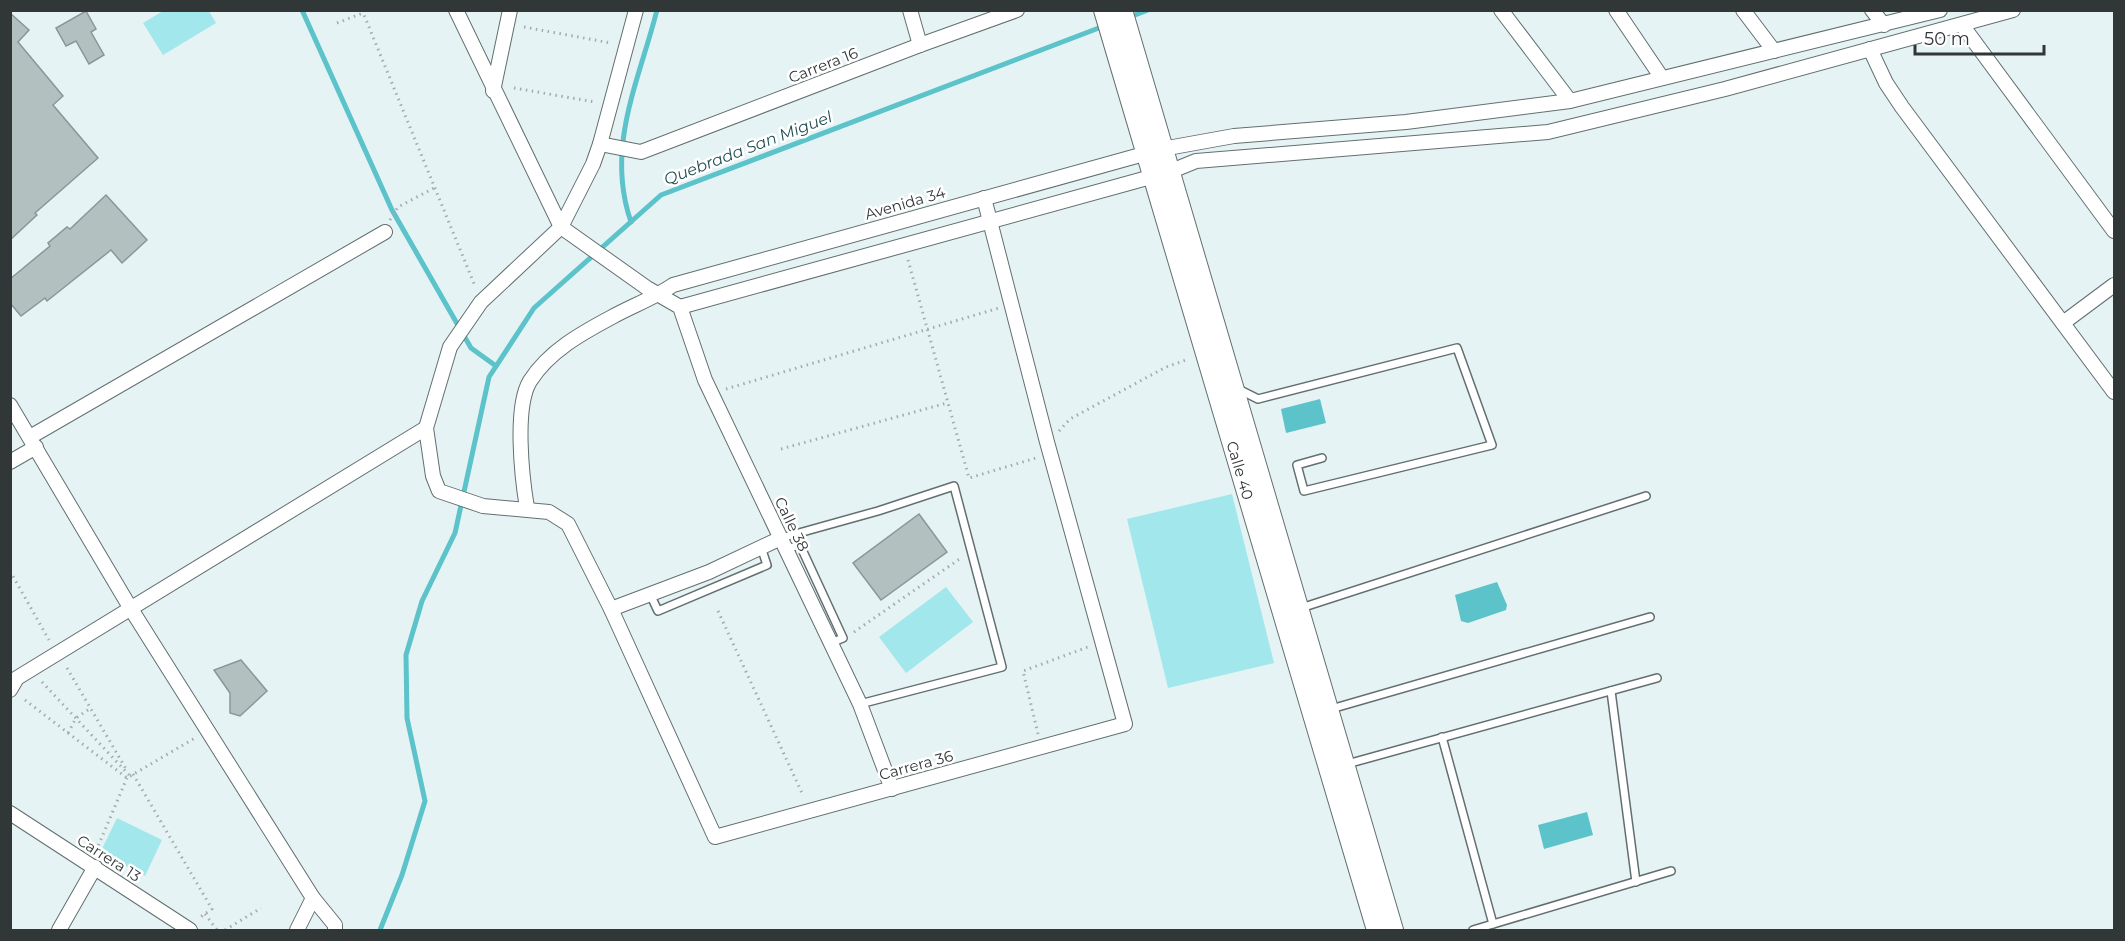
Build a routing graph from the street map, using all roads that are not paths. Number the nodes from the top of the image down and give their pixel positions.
1 (456, 10) edge
2 (510, 10) edge
3 (636, 10) edge
4 (910, 10) edge
5 (1017, 10) edge
6 (1104, 10) edge
7 (1122, 10) edge
8 (1501, 10) edge
9 (1616, 10) edge
10 (1743, 10) edge
11 (1872, 10) edge
12 (1940, 10) edge
13 (2013, 10) edge
14 (1884, 25) junction
15 (1962, 25) junction
16 (920, 45) junction
17 (1870, 50) junction
18 (1125, 51) junction
19 (1774, 51) junction
20 (1662, 78) junction
21 (493, 91) junction
22 (1570, 101) junction
23 (600, 144) junction
24 (1154, 151) junction
25 (1161, 174) junction
26 (984, 198) junction
27 (988, 220) junction
28 (388, 226) road end
29 (566, 230) junction
30 (2115, 231) edge
31 (2115, 285) edge
32 (653, 291) junction
33 (680, 308) junction
34 (2062, 323) junction
35 (1226, 390) junction
36 (2115, 392) edge
37 (10, 405) edge
38 (426, 428) junction
39 (33, 442) junction
40 (1322, 458) dead end
41 (10, 462) edge
42 (1646, 496) dead end
43 (527, 508) junction
44 (1268, 534) junction
45 (784, 544) junction
46 (761, 546) junction
47 (650, 594) junction
48 (131, 609) junction
49 (611, 609) junction
50 (1299, 609) junction
51 (1650, 617) dead end
52 (1657, 678) dead end
53 (10, 690) edge
54 (1611, 691) junction
55 (860, 704) junction
56 (1321, 712) junction
57 (1442, 737) junction
58 (1337, 767) junction
59 (892, 789) junction
60 (10, 813) edge
61 (94, 862) junction
62 (1671, 871) dead end
63 (1636, 882) junction
64 (313, 898) junction
65 (1493, 924) junction
66 (191, 926) edge
67 (59, 930) edge
68 (297, 930) edge
69 (335, 930) edge
70 (1377, 930) edge
71 (1393, 930) edge
72 (1473, 930) edge

1 - 21 street
2 - 21 street
3 - 23 street
4 - 16 street
5 - 16 street, Carrera 16
6 - 18 main road, Calle 40
7 - 18 main road, Calle 40
8 - 22 street
9 - 20 street
10 - 19 street
11 - 14 street
12 - 14 street, Avenida 34
13 - 15 street
14 - 19 street, Avenida 34
15 - 17 street
15 - 30 street
16 - 23 street, Carrera 16
17 - 25 street
17 - 34 street
18 - 24 main road, Calle 40
19 - 20 street, Avenida 34
20 - 22 street, Avenida 34
21 - 29 street
22 - 24 street, Avenida 34
23 - 29 street
24 - 25 main road, Calle 40
24 - 26 street, Avenida 34
25 - 27 street
25 - 35 main road, Calle 40
26 - 27 street
26 - 32 street, Avenida 34
27 - 33 street
27 - 59 street, Carrera 36
28 - 39 street
29 - 32 street
29 - 38 street
31 - 34 street
32 - 33 street
32 - 43 street, Avenida 34
33 - 45 street, Calle 38
34 - 36 street
35 - 40 lane
35 - 44 main road, Calle 40
37 - 39 street
38 - 43 street
38 - 48 street
39 - 41 street
39 - 48 street
42 - 50 lane
43 - 49 street
44 - 50 main road, Calle 40
44 - 56 main road, Calle 40
45 - 46 street
45 - 55 street, Calle 38
45 - 55 lane
46 - 47 street
46 - 47 lane
47 - 49 street
48 - 53 street
48 - 64 street
49 - 59 street, Carrera 36
50 - 56 main road, Calle 40
51 - 56 lane
52 - 54 lane
54 - 57 lane
54 - 63 lane
55 - 59 street, Calle 38
56 - 58 main road, Calle 40
57 - 58 lane
57 - 65 lane
58 - 70 main road, Calle 40
58 - 71 main road, Calle 40
60 - 61 street, Carrera 13
61 - 66 street, Carrera 13
61 - 67 street
62 - 63 lane
63 - 65 lane
64 - 68 street
64 - 69 street
65 - 72 lane

